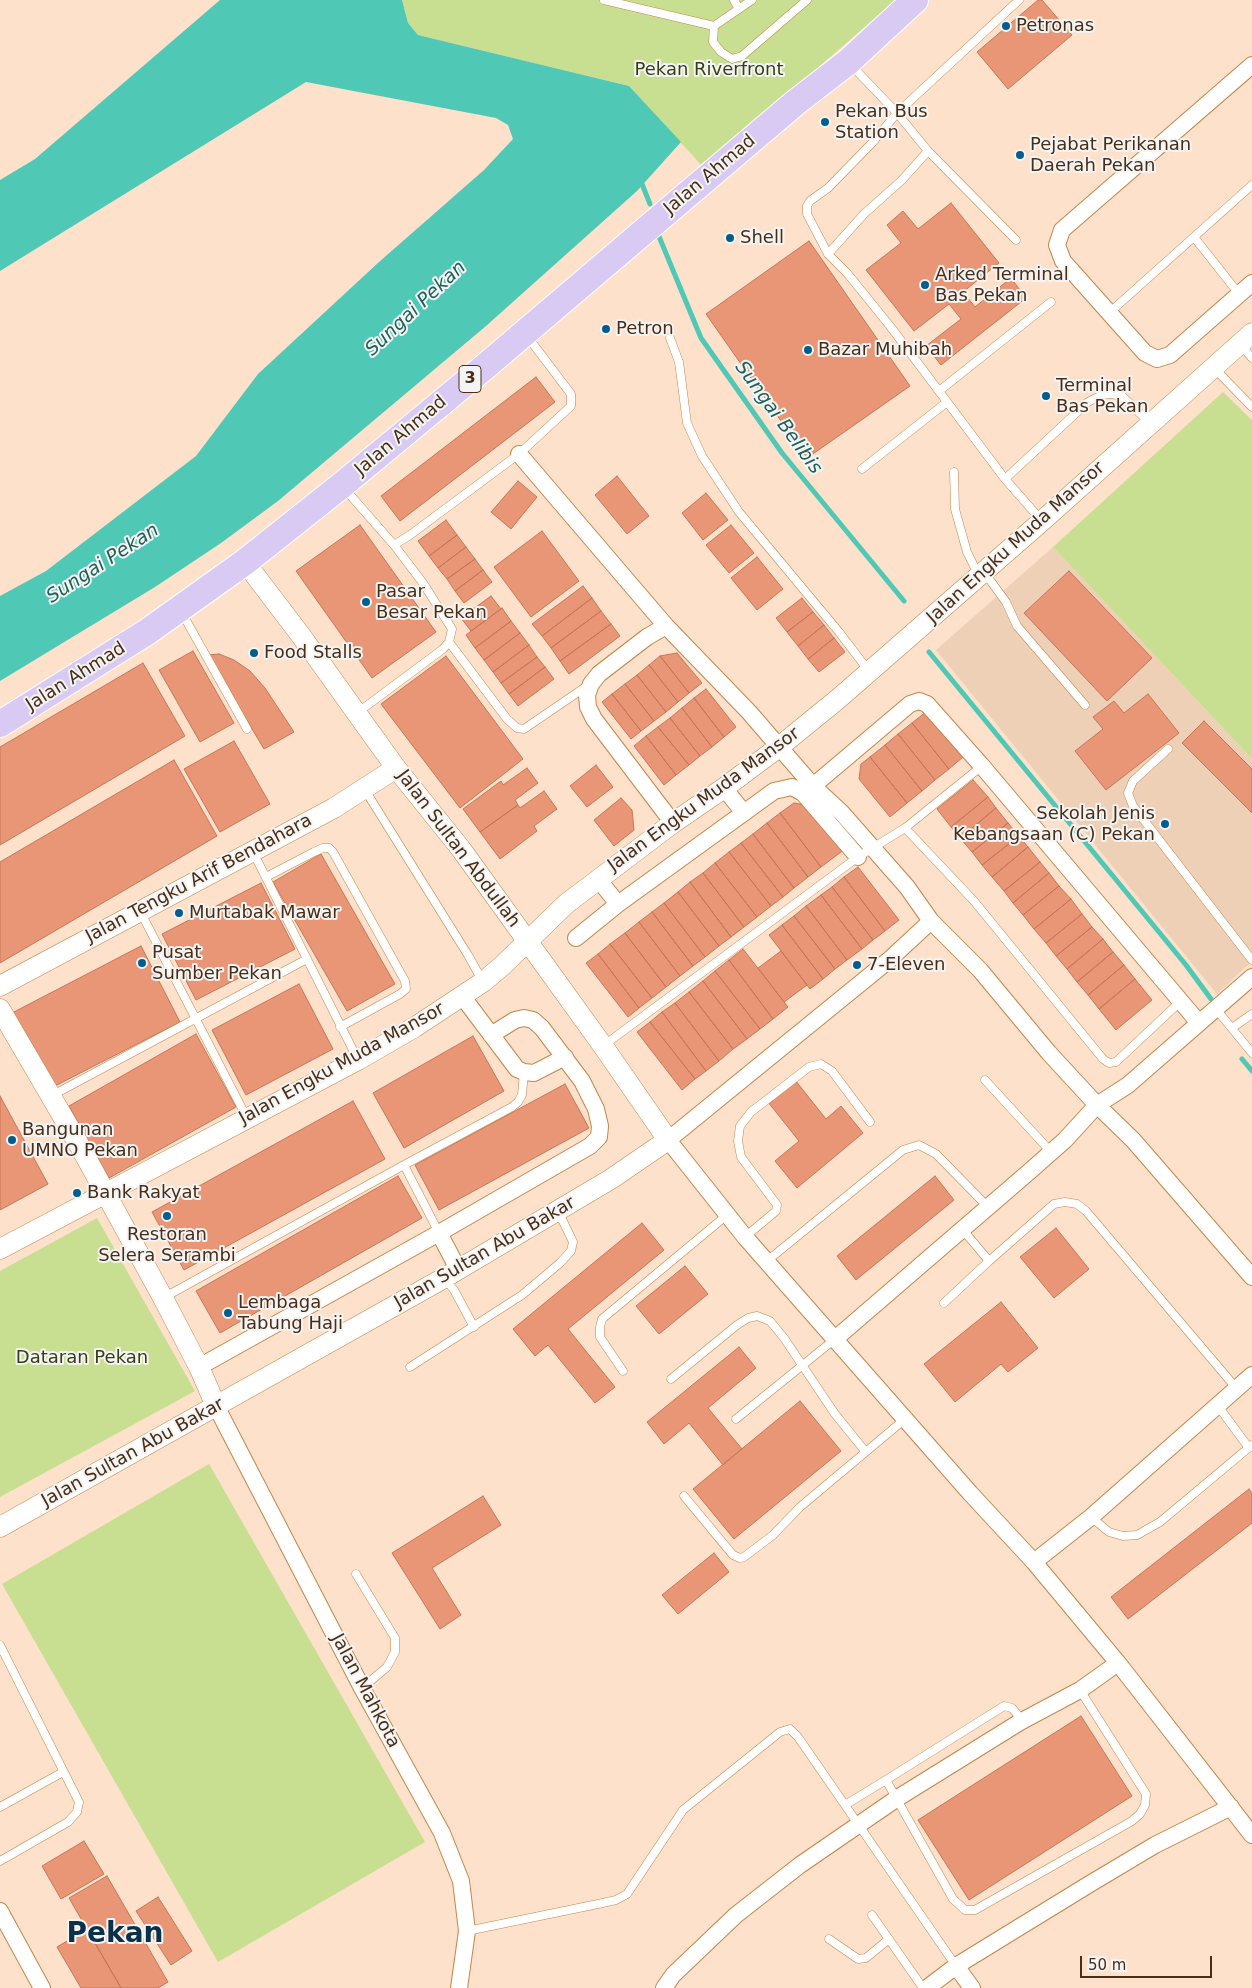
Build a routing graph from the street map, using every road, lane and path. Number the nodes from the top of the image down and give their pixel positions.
1 (604, 0) edge
2 (734, 0) edge
3 (752, 0) edge
4 (807, 0) edge
5 (915, 0) edge
6 (1019, 0) edge
7 (739, 9) junction
8 (714, 26) junction
9 (848, 62) junction
10 (1252, 65) edge
11 (897, 113) junction
12 (928, 151) junction
13 (1252, 185) edge
14 (1194, 237) junction
15 (1016, 240) dead end
16 (828, 254) junction
17 (1246, 289) edge
18 (1051, 302) dead end
19 (1109, 313) junction
20 (525, 333) junction
21 (670, 338) dead end
22 (1248, 345) edge
23 (1213, 367) junction
24 (939, 391) junction
25 (947, 402) junction
26 (1252, 407) edge
27 (1150, 423) junction
28 (519, 454) junction
29 (862, 469) dead end
30 (954, 472) dead end
31 (1005, 479) junction
32 (342, 485) junction
33 (1042, 521) junction
34 (394, 544) junction
35 (244, 562) junction
36 (982, 574) junction
37 (180, 609) junction
38 (666, 626) junction
39 (449, 642) junction
40 (869, 672) junction
41 (591, 684) junction
42 (1085, 705) dead end
43 (357, 713) junction
44 (0, 724) edge
45 (247, 729) dead end
46 (779, 747) junction
47 (1168, 749) dead end
48 (982, 766) junction
49 (396, 768) junction
50 (813, 786) junction
51 (724, 788) junction
52 (364, 789) junction
53 (744, 813) junction
54 (673, 823) junction
55 (905, 828) junction
56 (872, 847) junction
57 (254, 852) junction
58 (858, 857) junction
59 (266, 877) junction
60 (598, 879) junction
61 (618, 904) junction
62 (140, 911) junction
63 (931, 921) junction
64 (576, 938) dead end
65 (528, 941) junction
66 (307, 960) junction
67 (1252, 960) edge
68 (1252, 978) edge
69 (483, 982) junction
70 (0, 986) edge
71 (462, 996) junction
72 (1181, 1001) junction
73 (0, 1008) edge
74 (1216, 1009) junction
75 (1252, 1014) edge
76 (196, 1019) junction
77 (1199, 1024) junction
78 (340, 1027) junction
79 (1232, 1028) junction
80 (491, 1035) junction
81 (603, 1046) junction
82 (1252, 1053) edge
83 (565, 1057) junction
84 (358, 1060) junction
85 (524, 1072) junction
86 (985, 1080) dead end
87 (51, 1096) junction
88 (1097, 1105) junction
89 (248, 1118) junction
90 (870, 1122) dead end
91 (668, 1140) junction
92 (1051, 1152) junction
93 (404, 1165) junction
94 (106, 1194) junction
95 (989, 1208) junction
96 (558, 1211) junction
97 (727, 1215) junction
98 (963, 1230) junction
99 (439, 1233) junction
100 (745, 1237) junction
101 (0, 1249) edge
102 (767, 1261) junction
103 (989, 1261) junction
104 (451, 1273) junction
105 (1252, 1277) edge
106 (164, 1298) junction
107 (944, 1303) dead end
108 (474, 1327) junction
109 (835, 1338) junction
110 (803, 1366) junction
111 (199, 1367) junction
112 (410, 1367) dead end
113 (623, 1371) dead end
114 (1252, 1375) edge
115 (671, 1379) dead end
116 (1236, 1389) junction
117 (216, 1406) junction
118 (1218, 1406) junction
119 (736, 1419) dead end
120 (905, 1419) junction
121 (1250, 1447) edge
122 (865, 1451) junction
123 (684, 1496) dead end
124 (1091, 1517) junction
125 (0, 1528) edge
126 (1034, 1562) junction
127 (356, 1574) dead end
128 (0, 1645) edge
129 (1118, 1664) junction
130 (362, 1688) junction
131 (1080, 1690) junction
132 (1020, 1722) junction
133 (63, 1772) junction
134 (886, 1780) junction
135 (896, 1799) junction
136 (846, 1805) junction
137 (0, 1807) edge
138 (1231, 1807) junction
139 (858, 1824) junction
140 (1252, 1835) edge
141 (0, 1861) edge
142 (0, 1911) edge
143 (872, 1915) dead end
144 (467, 1931) junction
145 (828, 1939) dead end
146 (889, 1939) junction
147 (956, 1966) junction
148 (42, 1988) edge
149 (459, 1988) edge
150 (664, 1988) edge
151 (923, 1988) edge
152 (927, 1988) edge
153 (972, 1988) edge

1 - 8 lane
2 - 7 lane
3 - 7 lane
4 - 8 lane
5 - 9 highway, Jalan Ahmad / 3
6 - 11 lane
7 - 8 lane
9 - 11 lane
9 - 20 highway, Jalan Ahmad / 3
10 - 19 street
11 - 12 lane
11 - 16 lane
12 - 15 lane
12 - 16 lane
13 - 14 lane
14 - 17 lane
14 - 19 lane
16 - 24 lane
17 - 19 street
18 - 24 lane
20 - 28 lane
20 - 32 highway, Jalan Ahmad / 3
21 - 40 lane
22 - 23 street, Jalan Engku Muda Mansor
23 - 26 lane
23 - 27 street, Jalan Engku Muda Mansor
24 - 25 lane
25 - 29 lane
25 - 31 lane
27 - 31 lane
27 - 33 street, Jalan Engku Muda Mansor
28 - 34 lane
28 - 38 street
30 - 36 lane
31 - 33 lane
32 - 34 lane
32 - 35 highway, Jalan Ahmad / 3
33 - 36 street, Jalan Engku Muda Mansor
34 - 39 lane
35 - 37 highway, Jalan Ahmad / 3
35 - 43 street, Jalan Sultan Abdullah
36 - 40 street, Jalan Engku Muda Mansor
36 - 42 lane
37 - 44 highway, Jalan Ahmad / 3
37 - 45 lane
38 - 41 street
38 - 46 street
39 - 41 lane
39 - 43 lane
40 - 46 street, Jalan Engku Muda Mansor
41 - 54 street
43 - 49 street, Jalan Sultan Abdullah
46 - 50 street
46 - 51 street, Jalan Engku Muda Mansor
47 - 67 lane
48 - 50 street
48 - 55 lane
48 - 72 street
49 - 52 street, Jalan Tengku Arif Bendahara
49 - 65 street, Jalan Sultan Abdullah
50 - 56 street
51 - 53 street
51 - 54 street, Jalan Engku Muda Mansor
52 - 57 street, Jalan Tengku Arif Bendahara
52 - 69 lane
53 - 58 street
53 - 61 street
54 - 60 street, Jalan Engku Muda Mansor
55 - 56 lane
55 - 72 lane
56 - 58 lane
56 - 63 street
57 - 59 lane
57 - 62 street, Jalan Tengku Arif Bendahara
58 - 81 lane
59 - 66 lane
59 - 78 lane
60 - 61 street
60 - 65 street, Jalan Engku Muda Mansor
61 - 64 street
62 - 70 street, Jalan Tengku Arif Bendahara
62 - 76 lane
63 - 88 street
63 - 91 street, Jalan Sultan Abu Bakar
65 - 69 street, Jalan Engku Muda Mansor
65 - 81 street, Jalan Sultan Abdullah
66 - 76 lane
66 - 78 lane
68 - 74 street
69 - 71 street, Jalan Engku Muda Mansor
71 - 80 street
71 - 84 street, Jalan Engku Muda Mansor
72 - 77 street
73 - 87 street
74 - 77 street
74 - 79 lane
75 - 79 lane
76 - 87 lane
76 - 89 lane
77 - 88 street
78 - 84 lane
79 - 82 lane
80 - 83 street
80 - 85 street
81 - 91 street, Jalan Sultan Abdullah
83 - 85 street
83 - 99 street
84 - 89 street, Jalan Engku Muda Mansor
85 - 93 lane
86 - 92 lane
87 - 94 street
88 - 92 street
88 - 105 street
89 - 94 street, Jalan Engku Muda Mansor
90 - 100 lane
91 - 96 street, Jalan Sultan Abu Bakar
91 - 97 street
92 - 95 street
93 - 99 lane
93 - 106 lane
94 - 101 street, Jalan Engku Muda Mansor
94 - 106 street
95 - 98 street
95 - 102 lane
96 - 104 street, Jalan Sultan Abu Bakar
96 - 108 lane
97 - 100 street
97 - 113 lane
98 - 103 lane
98 - 109 street
99 - 104 street
99 - 111 street
100 - 102 street
102 - 109 street
103 - 107 lane
103 - 116 lane
104 - 108 lane
104 - 117 street, Jalan Sultan Abu Bakar
106 - 111 street
108 - 112 lane
109 - 110 lane
109 - 120 street
110 - 115 lane
110 - 119 lane
110 - 122 lane
111 - 117 street
114 - 116 street
116 - 118 street
117 - 125 street, Jalan Sultan Abu Bakar
117 - 130 street, Jalan Mahkota
118 - 121 lane
118 - 124 street
120 - 122 lane
120 - 126 street
121 - 124 lane
122 - 123 lane
124 - 126 street
126 - 129 street
127 - 130 lane
128 - 133 lane
129 - 131 street
129 - 138 street
130 - 144 street, Jalan Mahkota
131 - 132 street
131 - 135 lane
132 - 134 lane
132 - 135 street
133 - 137 lane
133 - 141 lane
134 - 135 lane
134 - 136 lane
135 - 139 street
136 - 139 lane
136 - 144 lane
138 - 140 street
138 - 147 street
139 - 147 lane
139 - 150 street
142 - 148 street
143 - 146 lane
144 - 149 street, Jalan Mahkota
145 - 146 lane
146 - 151 lane
147 - 152 street
147 - 153 street

